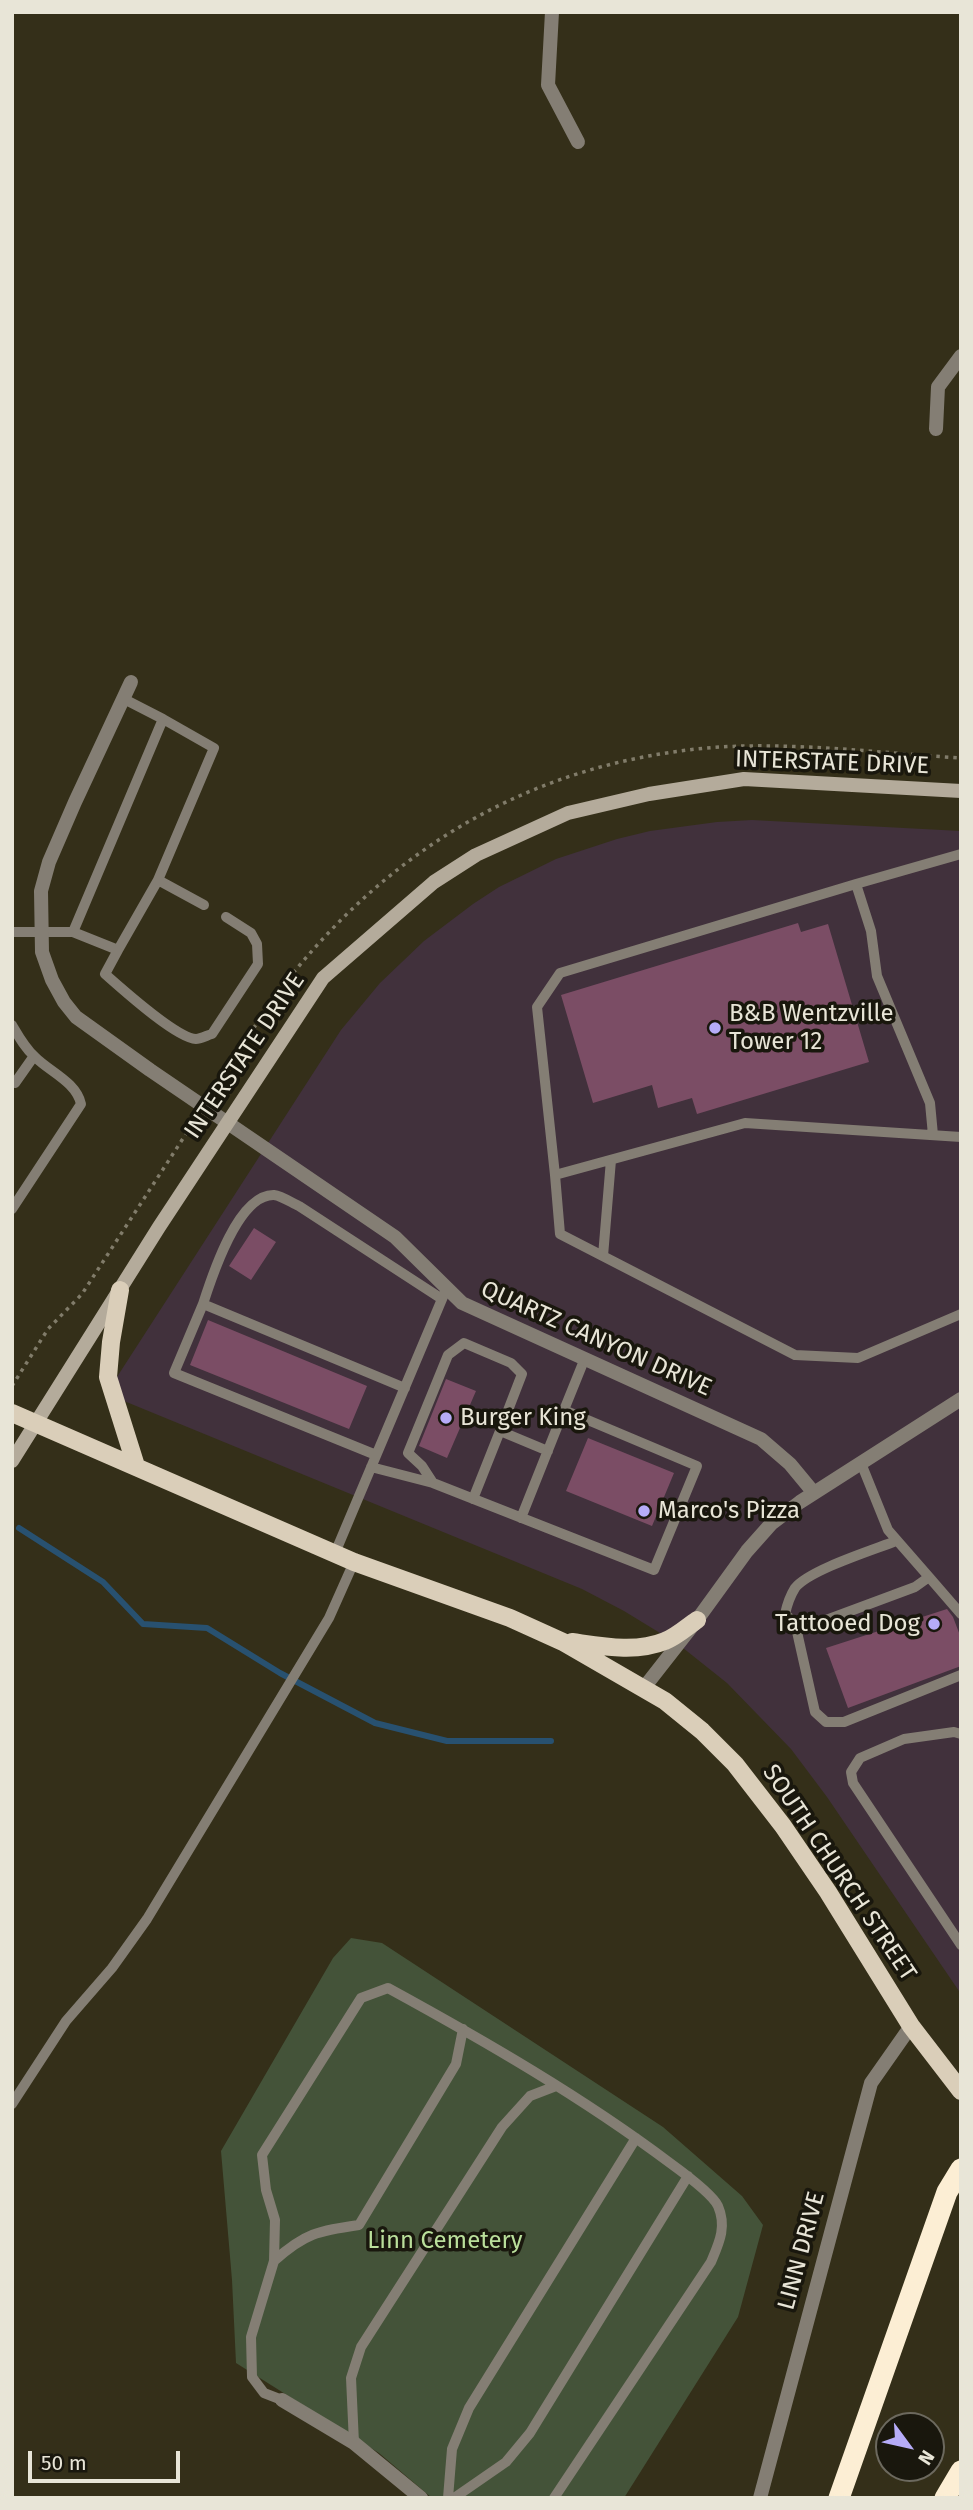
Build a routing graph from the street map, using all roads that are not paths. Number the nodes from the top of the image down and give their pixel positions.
1 (552, 12) edge
2 (578, 142) dead end
3 (961, 356) edge
4 (936, 429) dead end
5 (131, 682) dead end
6 (124, 699) junction
7 (163, 719) junction
8 (961, 791) edge
9 (961, 854) edge
10 (158, 880) junction
11 (856, 884) junction
12 (204, 905) dead end
13 (226, 917) dead end
14 (40, 931) junction
15 (12, 932) edge
16 (73, 932) junction
17 (118, 950) junction
18 (12, 1025) edge
19 (34, 1056) junction
20 (15, 1083) dead end
21 (227, 1122) junction
22 (933, 1135) junction
23 (961, 1137) edge
24 (611, 1160) junction
25 (555, 1175) junction
26 (12, 1209) edge
27 (603, 1256) junction
28 (120, 1290) junction
29 (445, 1294) junction
30 (203, 1304) junction
31 (961, 1314) edge
32 (585, 1358) junction
33 (405, 1388) junction
34 (961, 1399) edge
35 (564, 1410) junction
36 (12, 1413) edge
37 (36, 1423) junction
38 (500, 1431) junction
39 (548, 1451) junction
40 (376, 1455) junction
41 (12, 1461) edge
42 (860, 1463) junction
43 (136, 1466) junction
44 (371, 1467) junction
45 (433, 1483) junction
46 (814, 1493) junction
47 (473, 1499) junction
48 (521, 1518) junction
49 (896, 1541) junction
50 (335, 1553) junction
51 (354, 1562) junction
52 (929, 1577) junction
53 (961, 1614) edge
54 (697, 1620) junction
55 (795, 1623) junction
56 (563, 1642) junction
57 (961, 1675) edge
58 (643, 1689) junction
59 (961, 1734) edge
60 (961, 1945) edge
61 (911, 2026) junction
62 (463, 2029) junction
63 (556, 2086) junction
64 (961, 2091) edge
65 (12, 2104) edge
66 (636, 2138) junction
67 (961, 2169) edge
68 (688, 2176) junction
69 (274, 2261) junction
70 (282, 2400) joint
71 (354, 2443) junction
72 (961, 2471) edge
73 (421, 2498) edge
74 (447, 2498) edge
75 (454, 2498) edge
76 (554, 2498) edge
77 (760, 2498) edge
78 (839, 2498) edge
79 (945, 2498) edge

1 - 2 street
3 - 4 street
5 - 6 street, QUARTZ CANYON DRIVE
6 - 7 lane
6 - 14 street, QUARTZ CANYON DRIVE
7 - 10 lane
7 - 16 lane
8 - 21 main road, INTERSTATE DRIVE
9 - 11 lane
10 - 12 lane
10 - 17 lane
11 - 22 lane
11 - 25 lane
13 - 17 lane
14 - 15 lane
14 - 16 lane
14 - 21 street, QUARTZ CANYON DRIVE
16 - 17 lane
18 - 19 lane
19 - 20 lane
19 - 26 lane
21 - 28 main road, INTERSTATE DRIVE
21 - 29 street, QUARTZ CANYON DRIVE
22 - 23 lane
22 - 24 lane
24 - 25 lane
24 - 27 lane
25 - 27 lane
27 - 31 lane
28 - 37 main road, INTERSTATE DRIVE
28 - 43 main road
29 - 30 lane
29 - 32 street, QUARTZ CANYON DRIVE
29 - 33 lane
30 - 33 lane
30 - 40 lane
32 - 35 lane
32 - 46 street, QUARTZ CANYON DRIVE
33 - 40 lane
34 - 42 street
35 - 39 lane
35 - 48 lane
36 - 37 main road, SOUTH CHURCH STREET
37 - 41 main road, INTERSTATE DRIVE
37 - 43 main road, SOUTH CHURCH STREET
38 - 39 lane
38 - 45 lane
38 - 47 lane
39 - 48 lane
40 - 44 lane
42 - 46 street
42 - 49 lane
43 - 50 main road, SOUTH CHURCH STREET
44 - 45 lane
44 - 50 lane
45 - 47 lane
46 - 54 street
47 - 48 lane
49 - 52 lane
49 - 55 lane
50 - 51 main road, SOUTH CHURCH STREET
51 - 56 main road, SOUTH CHURCH STREET
51 - 65 lane
52 - 53 lane
52 - 55 lane
54 - 56 main road
54 - 58 street
55 - 57 lane
56 - 58 main road, SOUTH CHURCH STREET
58 - 61 main road, SOUTH CHURCH STREET
59 - 60 lane
61 - 64 main road, SOUTH CHURCH STREET
61 - 77 street, LINN DRIVE
62 - 63 lane
62 - 69 lane
62 - 69 lane
63 - 66 lane
63 - 71 lane
66 - 68 lane
66 - 74 lane
67 - 78 highway
68 - 75 lane
68 - 76 lane
69 - 70 lane
70 - 71 street
71 - 73 street
72 - 79 highway

